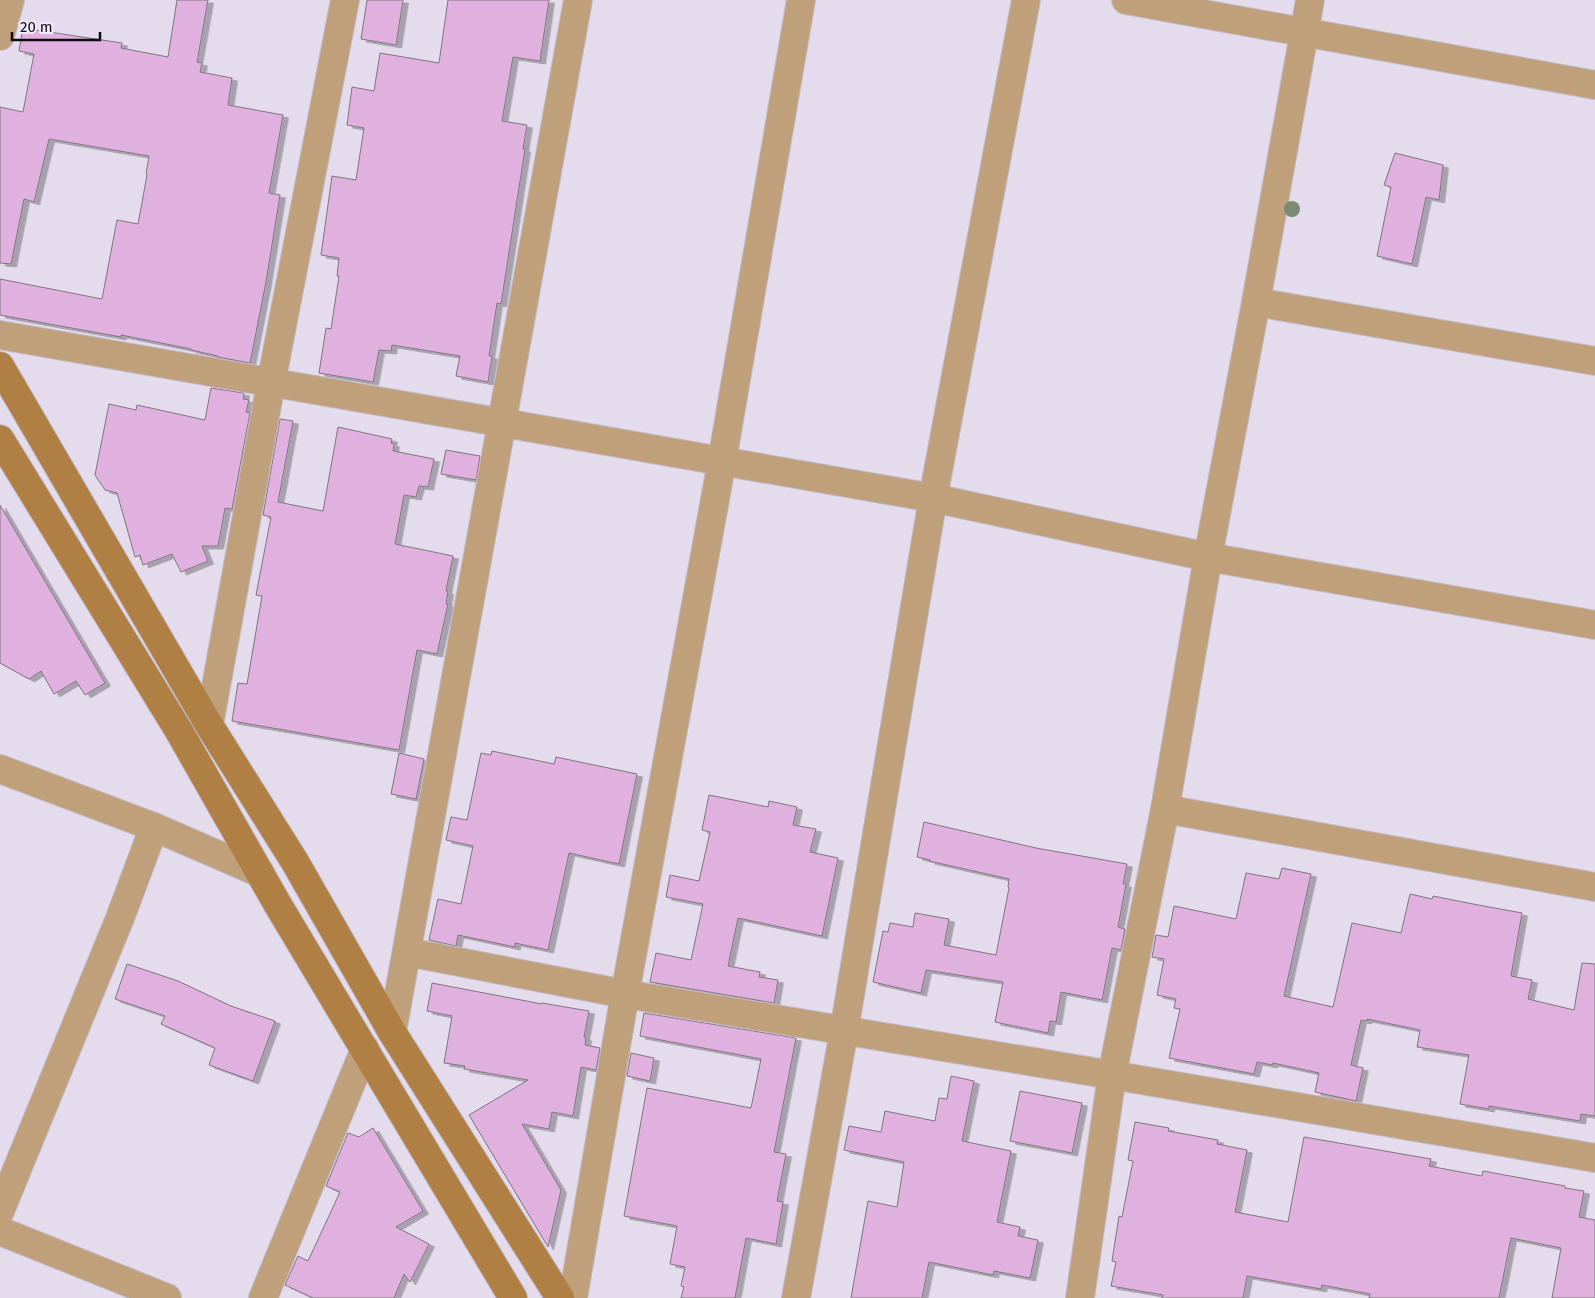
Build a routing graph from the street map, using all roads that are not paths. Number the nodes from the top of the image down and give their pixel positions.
1 (10, 0) edge
2 (345, 0) edge
3 (578, 0) edge
4 (801, 0) edge
5 (1026, 0) edge
6 (1126, 0) edge
7 (1310, 0) edge
8 (1304, 31) junction
9 (0, 36) edge
10 (1595, 85) edge
11 (1256, 302) junction
12 (0, 335) edge
13 (1595, 361) edge
14 (0, 366) edge
15 (271, 383) junction
16 (502, 423) junction
17 (1, 445) edge
18 (722, 460) junction
19 (933, 498) junction
20 (1208, 557) junction
21 (1595, 625) edge
22 (209, 725) junction
23 (0, 769) edge
24 (1165, 809) junction
25 (154, 827) junction
26 (260, 873) junction
27 (1595, 887) edge
28 (407, 952) junction
29 (625, 994) junction
30 (844, 1031) junction
31 (392, 1032) junction
32 (365, 1049) junction
33 (1112, 1075) junction
34 (1595, 1158) edge
35 (0, 1211) edge
36 (0, 1231) edge
37 (167, 1298) edge
38 (263, 1298) edge
39 (513, 1298) edge
40 (560, 1298) edge
41 (573, 1298) edge
42 (796, 1298) edge
43 (1080, 1298) edge

1 - 9 street
2 - 15 street
3 - 16 street
4 - 18 street
5 - 19 street
6 - 8 street
7 - 8 street
8 - 10 street
8 - 11 street
11 - 13 street
11 - 20 street
12 - 15 street
14 - 22 main road
15 - 16 street
15 - 22 street
16 - 18 street
16 - 28 street
17 - 26 main road
18 - 19 street
18 - 29 street
19 - 20 street
19 - 30 street
20 - 21 street
20 - 24 street
22 - 31 main road
23 - 25 street
24 - 27 street
24 - 33 street
25 - 26 street
25 - 35 street
26 - 32 main road
28 - 29 street
28 - 31 street
29 - 30 street
29 - 41 street
30 - 33 street
30 - 42 street
31 - 40 main road
32 - 38 street
32 - 39 main road
33 - 34 street
33 - 43 street
36 - 37 street

